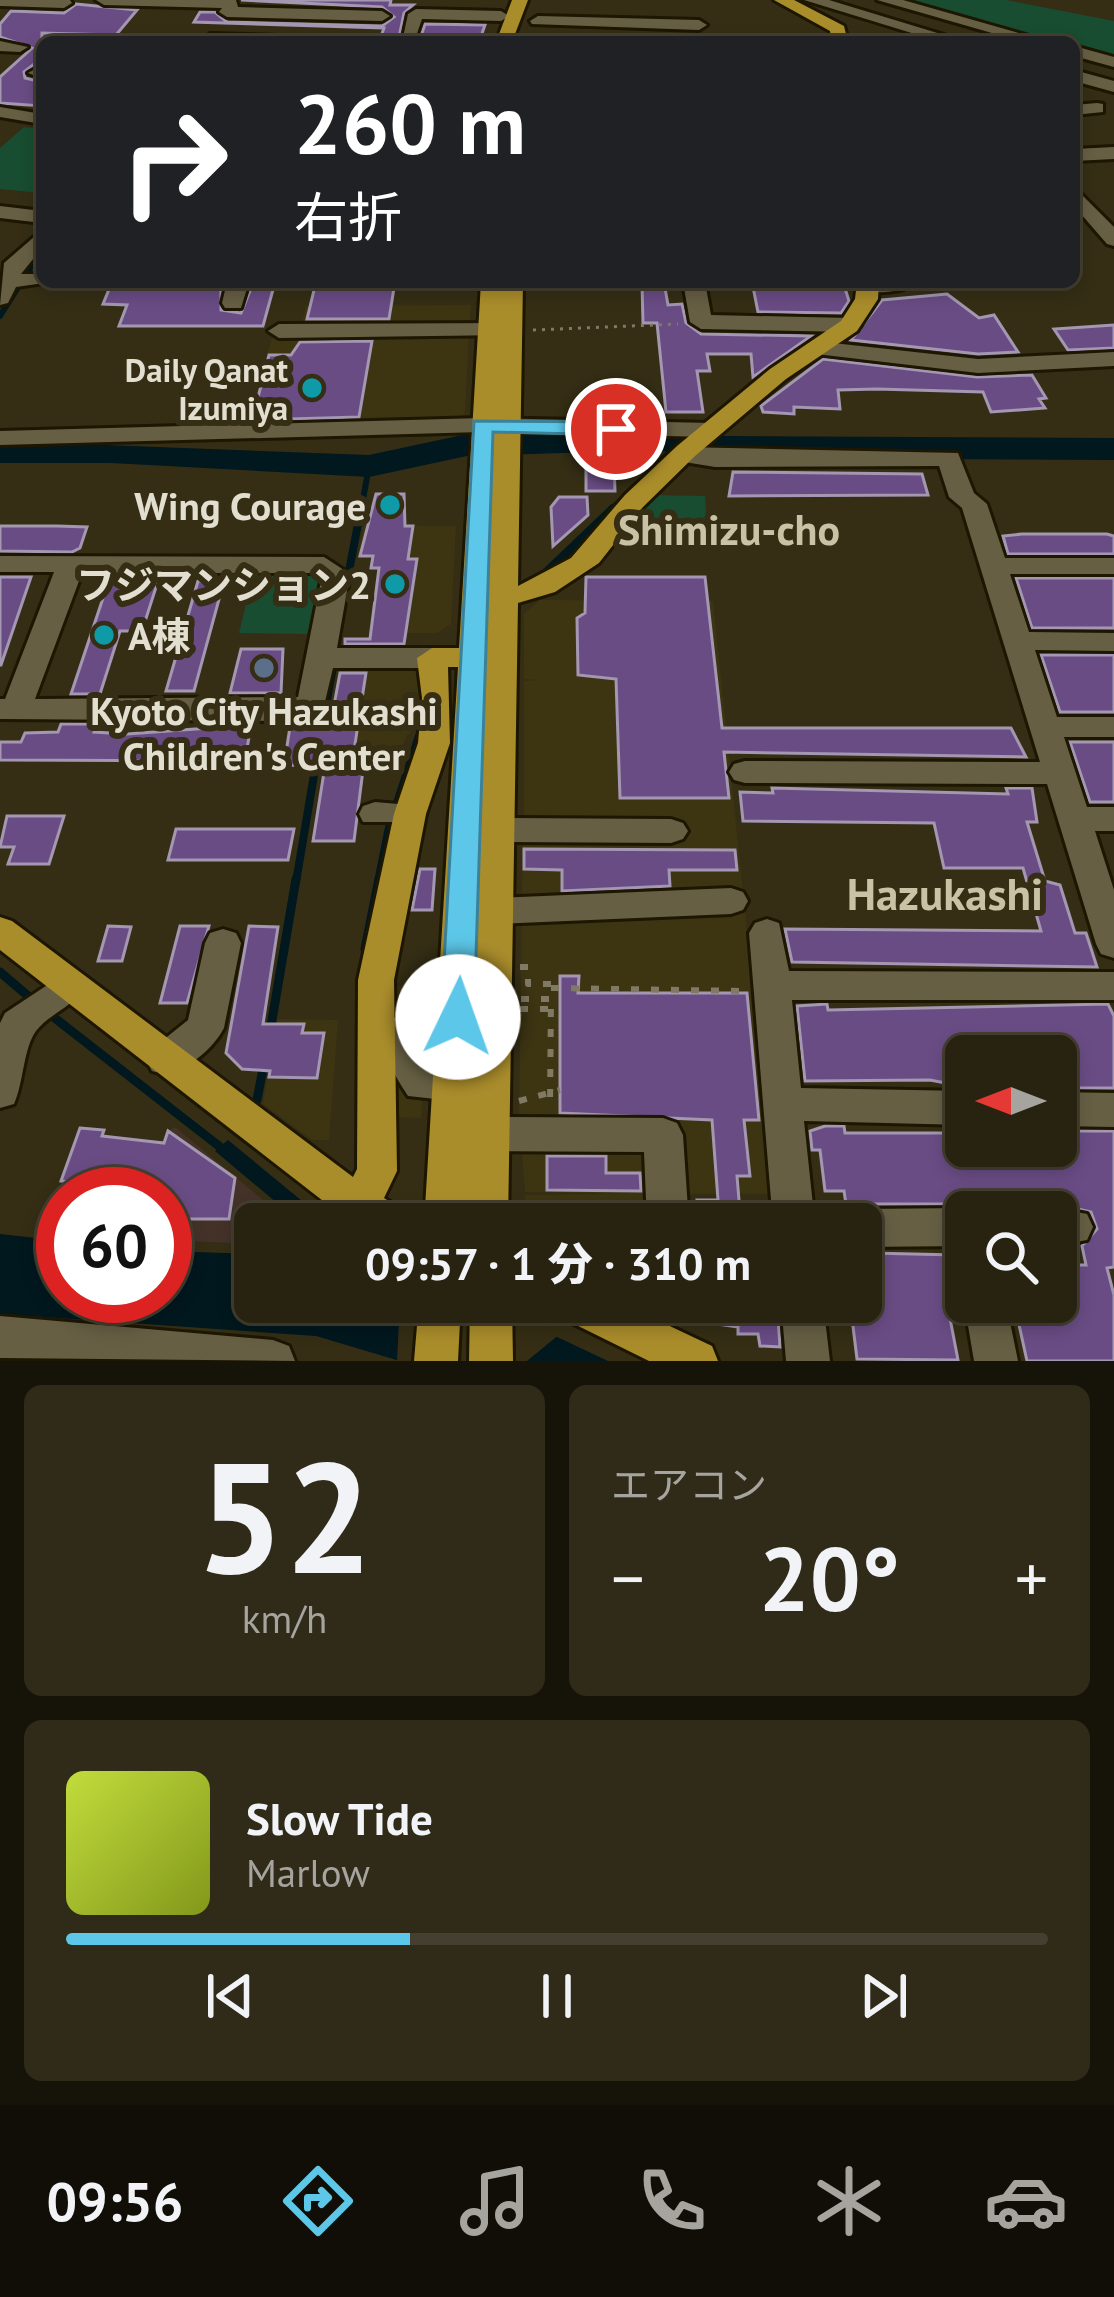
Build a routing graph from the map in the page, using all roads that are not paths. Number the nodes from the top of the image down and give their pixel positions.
1 (104, 0) edge
2 (533, 0) edge
3 (548, 0) edge
4 (782, 0) edge
5 (812, 0) edge
6 (885, 0) edge
7 (0, 1) edge
8 (410, 2) edge
9 (64, 3) dead end
10 (232, 5) edge
11 (509, 5) edge
12 (374, 11) edge
13 (538, 21) junction
14 (704, 33) edge
15 (212, 36) edge
16 (427, 36) edge
17 (498, 36) edge
18 (520, 36) edge
19 (534, 36) edge
20 (839, 36) edge
21 (938, 36) edge
22 (1020, 36) edge
23 (0, 46) edge
24 (20, 47) dead end
25 (1080, 53) edge
26 (1114, 62) edge
27 (1080, 75) edge
28 (1114, 83) edge
29 (1097, 108) dead end
30 (1080, 109) edge
31 (0, 112) edge
32 (36, 118) edge
33 (1114, 153) edge
34 (1080, 155) edge
35 (1080, 202) edge
36 (4, 217) edge
37 (36, 217) edge
38 (1114, 240) edge
39 (492, 288) edge
40 (510, 288) edge
41 (695, 288) edge
42 (867, 288) edge
43 (850, 325) junction
44 (291, 327) dead end
45 (498, 330) junction
46 (824, 349) junction
47 (1114, 359) edge
48 (0, 438) edge
49 (494, 439) junction
50 (696, 442) junction
51 (0, 564) edge
52 (71, 564) junction
53 (993, 566) junction
54 (1114, 566) edge
55 (488, 597) junction
56 (1018, 641) junction
57 (1114, 642) edge
58 (486, 657) junction
59 (330, 658) junction
60 (431, 658) junction
61 (8, 709) edge
62 (1045, 727) junction
63 (1114, 727) edge
64 (745, 772) dead end
65 (1060, 773) junction
66 (1078, 819) junction
67 (1114, 819) edge
68 (495, 830) junction
69 (670, 831) dead end
70 (731, 902) dead end
71 (477, 912) junction
72 (0, 932) edge
73 (767, 933) dead end
74 (223, 943) dead end
75 (1114, 944) edge
76 (1114, 986) edge
77 (772, 988) junction
78 (43, 1004) junction
79 (458, 1017) junction
80 (164, 1060) junction
81 (1, 1084) edge
82 (454, 1085) junction
83 (783, 1104) junction
84 (945, 1108) edge
85 (1077, 1110) edge
86 (1114, 1111) edge
87 (499, 1123) junction
88 (358, 1203) edge
89 (375, 1203) edge
90 (446, 1203) edge
91 (489, 1203) edge
92 (667, 1203) edge
93 (792, 1203) edge
94 (945, 1227) edge
95 (882, 1228) edge
96 (439, 1323) edge
97 (491, 1323) edge
98 (617, 1323) edge
99 (804, 1323) edge
100 (989, 1323) edge
101 (0, 1337) edge
102 (273, 1361) edge
103 (436, 1361) edge
104 (490, 1361) edge
105 (696, 1361) edge
106 (808, 1361) edge
107 (996, 1361) edge

1 - 10 street
2 - 18 main road
3 - 13 street
4 - 20 main road
5 - 21 street
6 - 22 street
7 - 9 street
8 - 11 street
10 - 12 street
10 - 15 street
11 - 16 street
11 - 17 street
13 - 14 street
13 - 19 street
23 - 24 street
25 - 26 street
27 - 28 street
29 - 30 street
31 - 32 street
33 - 34 street
35 - 38 street
36 - 37 street
39 - 45 main road
40 - 45 main road
41 - 43 street
42 - 43 main road
43 - 46 main road
44 - 45 street
45 - 49 main road
46 - 47 street
46 - 50 main road
48 - 49 street
49 - 50 street
49 - 55 main road
50 - 53 street
50 - 55 main road
51 - 52 street
52 - 59 street
52 - 61 street
53 - 54 street
53 - 56 street
55 - 58 main road
56 - 57 street
56 - 62 street
58 - 60 main road
58 - 68 main road
58 - 71 main road
59 - 60 street
59 - 61 street
60 - 89 main road
62 - 63 street
62 - 65 street
64 - 65 street
65 - 66 street
66 - 67 street
66 - 75 street
68 - 69 street
68 - 71 main road
70 - 71 street
71 - 79 main road
71 - 87 main road
72 - 78 main road
73 - 77 street
74 - 80 street
76 - 77 street
77 - 83 street
78 - 80 main road
78 - 81 street
79 - 82 main road
79 - 82 street
80 - 88 main road
82 - 90 main road
83 - 84 street
83 - 93 street
85 - 86 street
87 - 91 main road
87 - 92 street
94 - 95 street
96 - 103 main road
97 - 104 main road
98 - 105 main road
99 - 106 street
100 - 107 street
101 - 102 street

